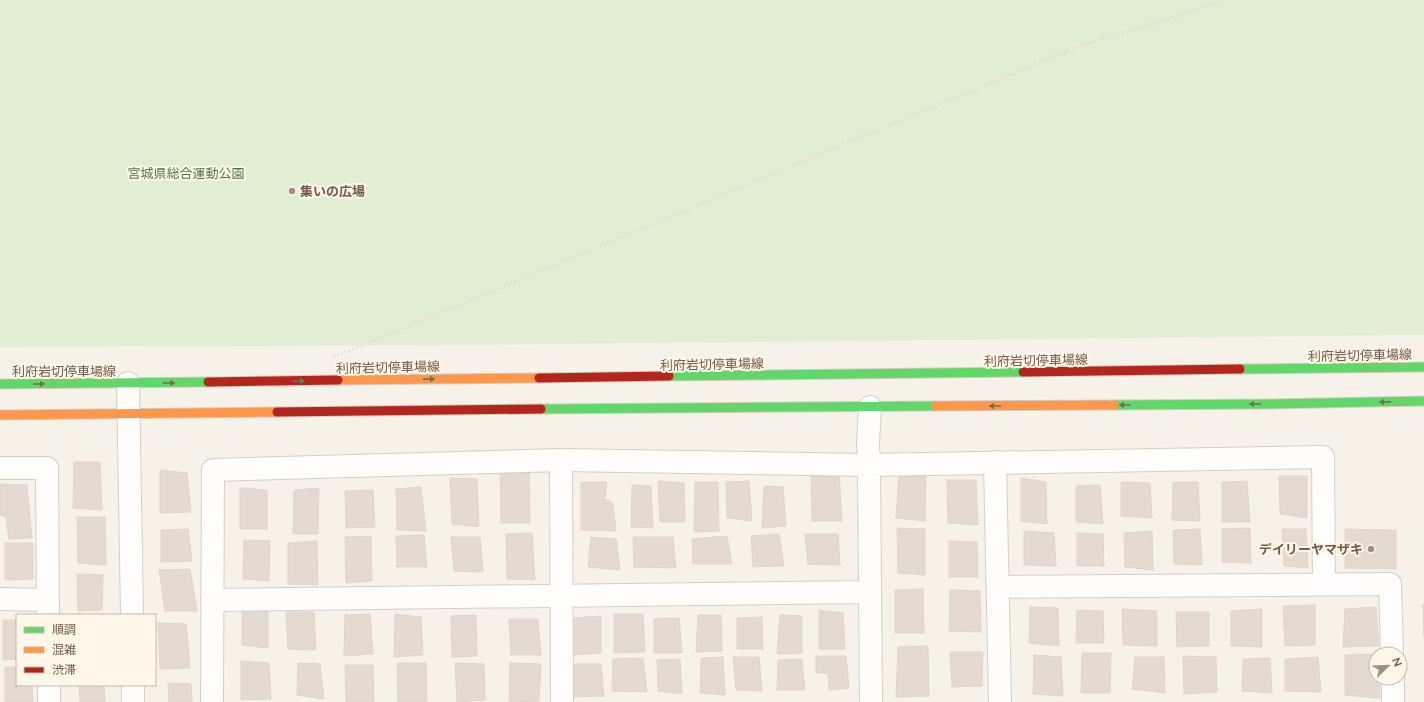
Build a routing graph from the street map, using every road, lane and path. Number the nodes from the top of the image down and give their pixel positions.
1 (1228, 0) edge
2 (330, 358) dead end
3 (1424, 368) edge
4 (128, 383) junction
5 (0, 384) edge
6 (1424, 401) edge
7 (870, 407) junction
8 (129, 414) junction
9 (0, 415) edge
10 (561, 460) junction
11 (995, 462) junction
12 (869, 465) junction
13 (0, 468) edge
14 (1324, 584) junction
15 (998, 587) junction
16 (869, 592) junction
17 (562, 596) junction
18 (0, 599) edge
19 (212, 600) junction
20 (48, 607) edge
21 (132, 614) edge
22 (1392, 646) edge
23 (49, 686) edge
24 (133, 686) edge
25 (1392, 686) edge
26 (49, 702) edge
27 (133, 702) edge
28 (212, 702) edge
29 (562, 702) edge
30 (871, 702) edge
31 (1000, 702) edge
32 (1393, 702) edge

1 - 2 path
4 -> 3 main road, 利府岩切停車場線
5 -> 4 main road, 利府岩切停車場線
4 - 8 street
6 -> 7 main road
7 - 8 main road
7 - 12 street
8 - 9 main road
8 - 21 street
10 - 12 street
10 - 17 street
10 - 19 street
11 - 12 street
11 - 14 street
11 - 15 street
12 - 16 street
13 - 20 street
14 - 15 street
14 - 22 street
15 - 31 street
16 - 17 street
16 - 30 street
17 - 19 street
17 - 29 street
18 - 20 street
19 - 28 street
23 - 26 street
24 - 27 street
25 - 32 street

